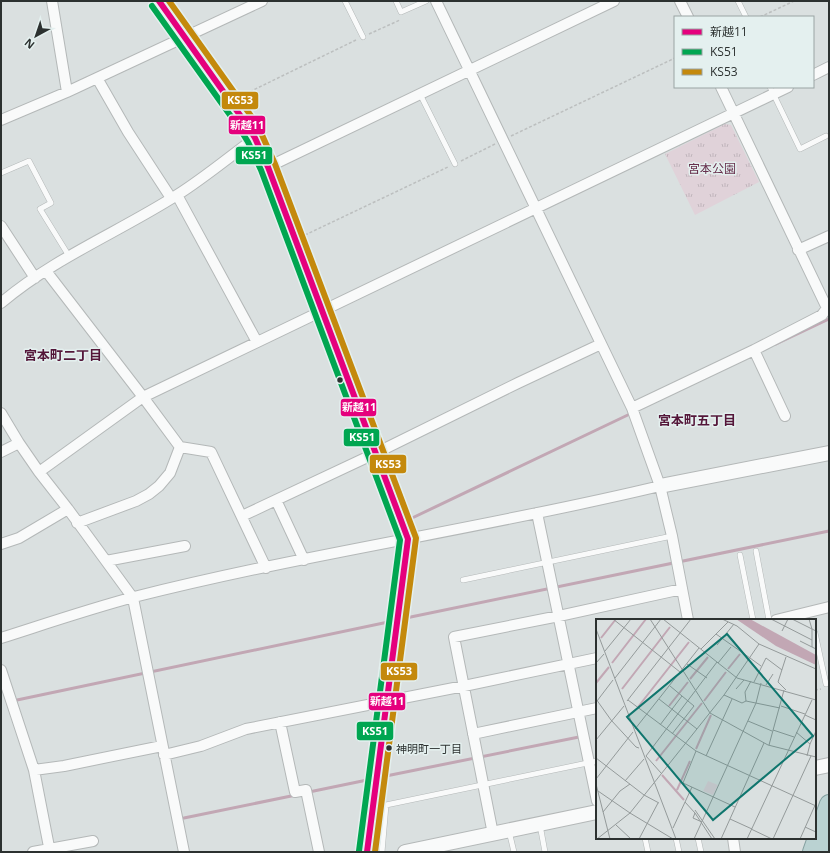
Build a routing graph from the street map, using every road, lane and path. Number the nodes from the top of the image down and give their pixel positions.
1 (52, 1) edge
2 (159, 1) edge
3 (262, 1) edge
4 (345, 1) edge
5 (396, 1) edge
6 (426, 1) edge
7 (436, 1) edge
8 (614, 1) edge
9 (680, 1) edge
10 (738, 1) edge
11 (794, 1) edge
12 (688, 16) edge
13 (746, 16) edge
14 (762, 16) edge
15 (404, 17) dead end
16 (363, 37) junction
17 (185, 38) junction
18 (674, 58) edge
19 (829, 67) edge
20 (470, 70) junction
21 (814, 74) edge
22 (97, 78) junction
23 (721, 88) edge
24 (783, 88) edge
25 (772, 90) edge
26 (67, 92) junction
27 (420, 94) junction
28 (240, 96) dead end
29 (733, 113) junction
30 (1, 120) edge
31 (826, 136) dead end
32 (255, 138) junction
33 (503, 140) junction
34 (455, 164) junction
35 (268, 167) junction
36 (1, 173) edge
37 (174, 197) junction
38 (536, 208) junction
39 (1, 226) edge
40 (294, 236) junction
41 (829, 236) edge
42 (798, 250) junction
43 (69, 256) junction
44 (46, 271) junction
45 (35, 278) junction
46 (1, 302) edge
47 (321, 311) junction
48 (257, 342) junction
49 (601, 344) junction
50 (754, 350) junction
51 (143, 397) junction
52 (632, 408) junction
53 (1, 413) edge
54 (785, 416) dead end
55 (18, 443) junction
56 (180, 447) junction
57 (1, 452) edge
58 (376, 453) junction
59 (829, 453) edge
60 (39, 472) junction
61 (660, 486) junction
62 (276, 500) junction
63 (68, 509) junction
64 (537, 513) junction
65 (242, 516) junction
66 (77, 522) junction
67 (672, 536) junction
68 (408, 539) junction
69 (1, 544) edge
70 (185, 546) dead end
71 (756, 551) dead end
72 (740, 555) dead end
73 (304, 560) junction
74 (106, 561) junction
75 (548, 562) junction
76 (266, 568) junction
77 (463, 580) dead end
78 (682, 589) junction
79 (133, 598) junction
80 (829, 607) edge
81 (559, 616) junction
82 (811, 616) edge
83 (688, 619) edge
84 (753, 619) edge
85 (769, 619) edge
86 (788, 619) edge
87 (1, 638) edge
88 (816, 639) edge
89 (596, 658) edge
90 (568, 664) junction
91 (1, 670) edge
92 (826, 684) dead end
93 (464, 686) junction
94 (387, 701) junction
95 (596, 708) edge
96 (578, 712) junction
97 (280, 722) junction
98 (473, 734) junction
99 (163, 751) junction
100 (593, 762) edge
101 (829, 765) edge
102 (816, 768) edge
103 (34, 770) junction
104 (484, 785) junction
105 (596, 791) edge
106 (829, 804) edge
107 (596, 812) edge
108 (539, 824) junction
109 (509, 830) junction
110 (493, 834) junction
111 (645, 839) edge
112 (676, 839) edge
113 (698, 839) edge
114 (732, 839) edge
115 (93, 841) dead end
116 (829, 843) edge
117 (50, 851) edge
118 (33, 852) edge
119 (184, 852) edge
120 (319, 852) edge
121 (367, 852) edge
122 (382, 852) edge
123 (405, 852) edge
124 (514, 852) edge
125 (546, 852) edge
126 (648, 852) edge
127 (679, 852) edge
128 (701, 852) edge
129 (735, 852) edge
130 (812, 852) edge
131 (826, 852) edge

1 - 26 street
2 - 17 street
3 - 17 street
4 - 16 lane
5 - 6 lane
7 - 20 street
8 - 20 street
9 - 12 street
10 - 13 lane
11 - 14 path
15 - 16 path
16 - 28 path
17 - 22 street
17 - 32 street
18 - 33 path
19 - 21 street
20 - 27 street
20 - 33 street
22 - 26 street
22 - 37 street
23 - 29 street
24 - 25 street
25 - 29 street
25 - 31 lane
26 - 30 street
27 - 34 lane
27 - 35 street
29 - 38 street
29 - 42 street
32 - 35 street
32 - 37 street
33 - 34 path
33 - 38 street
34 - 40 path
35 - 40 street
36 - 43 lane
37 - 43 street
37 - 48 street
38 - 47 street
38 - 49 street
39 - 45 street
40 - 47 street
41 - 42 street
42 - 50 street
43 - 44 street
44 - 45 street
44 - 51 street
45 - 46 street
47 - 48 street
47 - 58 street
48 - 51 street
49 - 52 street
49 - 58 street
50 - 52 street
50 - 54 street
51 - 56 street
51 - 60 street
52 - 61 street
53 - 55 street
55 - 57 street
55 - 60 street
56 - 65 street
56 - 66 street
58 - 62 street
58 - 68 street
59 - 61 street
60 - 63 street
61 - 64 street
61 - 67 street
62 - 65 street
62 - 73 street
63 - 66 street
63 - 69 street
64 - 68 street
64 - 75 street
65 - 76 street
66 - 74 street
67 - 75 lane
67 - 78 street
68 - 73 street
68 - 94 street
70 - 74 street
71 - 85 lane
72 - 84 lane
73 - 76 street
74 - 79 street
75 - 77 lane
75 - 81 street
76 - 79 street
78 - 81 street
78 - 83 street
79 - 87 street
79 - 99 street
80 - 82 street
81 - 90 street
81 - 93 street
82 - 86 street
88 - 92 lane
89 - 90 street
90 - 93 street
90 - 96 street
91 - 103 street
93 - 94 street
93 - 98 street
94 - 97 street
94 - 121 street
95 - 96 street
96 - 98 street
96 - 100 street
97 - 99 street
97 - 120 street
98 - 104 street
99 - 103 street
99 - 119 street
100 - 104 lane
100 - 105 street
101 - 102 street
103 - 117 street
104 - 110 street
104 - 122 lane
106 - 130 highway
107 - 108 street
108 - 109 street
108 - 125 lane
109 - 110 street
109 - 124 lane
110 - 123 street
111 - 126 lane
112 - 127 lane
113 - 128 lane
114 - 129 street
115 - 117 street
116 - 131 highway
117 - 118 street

